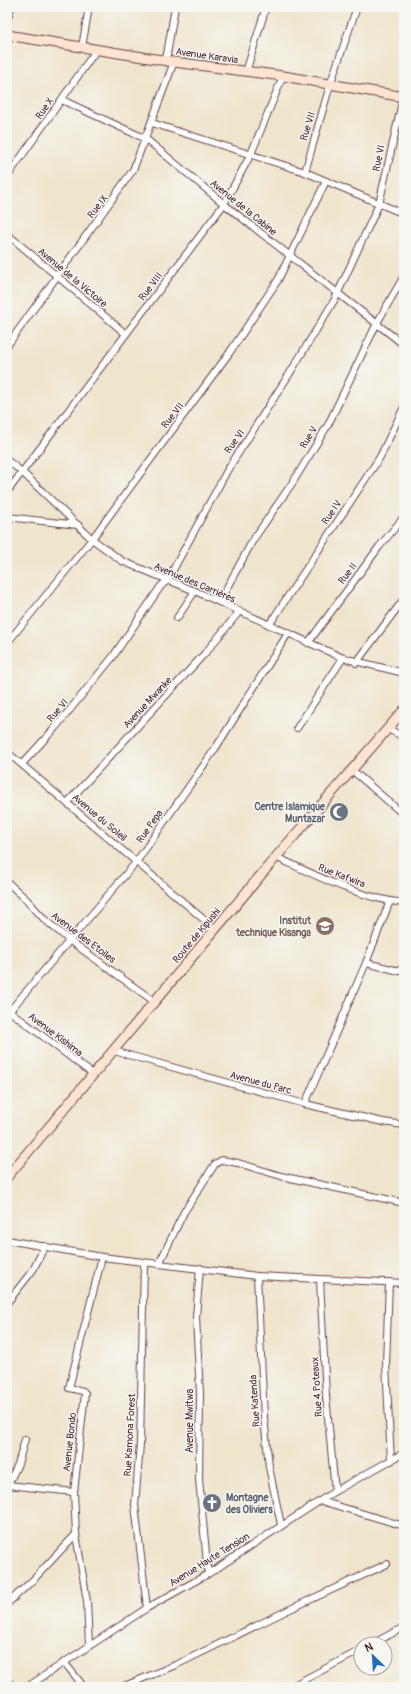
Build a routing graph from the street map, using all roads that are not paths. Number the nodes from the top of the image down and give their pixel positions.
1 (11, 7) edge
2 (90, 7) edge
3 (175, 7) edge
4 (266, 7) edge
5 (357, 7) edge
6 (7, 21) edge
7 (7, 35) edge
8 (82, 47) junction
9 (97, 49) junction
10 (170, 61) junction
11 (246, 72) junction
12 (283, 76) junction
13 (330, 85) junction
14 (404, 96) edge
15 (62, 100) junction
16 (152, 123) junction
17 (146, 139) junction
18 (251, 154) junction
19 (305, 172) junction
20 (7, 177) edge
21 (326, 181) junction
22 (224, 204) junction
23 (379, 204) junction
24 (404, 214) edge
25 (7, 234) edge
26 (290, 256) junction
27 (57, 276) junction
28 (404, 276) edge
29 (337, 294) junction
30 (377, 323) junction
31 (126, 334) junction
32 (404, 345) edge
33 (7, 346) edge
34 (404, 407) edge
35 (7, 460) edge
36 (22, 472) junction
37 (7, 492) edge
38 (7, 517) edge
39 (404, 517) edge
40 (78, 526) junction
41 (92, 539) junction
42 (167, 581) junction
43 (195, 591) junction
44 (404, 599) edge
45 (219, 602) junction
46 (239, 612) junction
47 (177, 618) dead end
48 (269, 625) junction
49 (288, 635) junction
50 (7, 643) edge
51 (308, 643) junction
52 (343, 658) junction
53 (356, 663) junction
54 (404, 673) edge
55 (404, 710) edge
56 (297, 728) dead end
57 (388, 730) junction
58 (404, 737) edge
59 (7, 752) edge
60 (22, 764) junction
61 (352, 770) junction
62 (67, 803) junction
63 (404, 815) edge
64 (276, 857) junction
65 (137, 861) junction
66 (7, 882) edge
67 (390, 901) junction
68 (404, 903) edge
69 (215, 929) junction
70 (69, 940) junction
71 (366, 963) junction
72 (404, 972) edge
73 (155, 1002) junction
74 (8, 1011) edge
75 (114, 1051) junction
76 (94, 1075) junction
77 (305, 1104) junction
78 (404, 1125) edge
79 (7, 1177) edge
80 (404, 1202) edge
81 (7, 1240) edge
82 (45, 1246) junction
83 (102, 1257) junction
84 (144, 1262) junction
85 (159, 1264) junction
86 (200, 1268) junction
87 (257, 1276) junction
88 (320, 1280) junction
89 (389, 1282) junction
90 (404, 1283) edge
91 (7, 1303) edge
92 (25, 1439) dead end
93 (404, 1453) edge
94 (391, 1461) junction
95 (8, 1486) edge
96 (335, 1491) junction
97 (74, 1492) junction
98 (321, 1501) junction
99 (281, 1525) junction
100 (404, 1526) edge
101 (76, 1534) junction
102 (387, 1564) dead end
103 (208, 1574) junction
104 (7, 1604) edge
105 (146, 1608) junction
106 (404, 1627) edge
107 (387, 1636) edge
108 (89, 1645) junction
109 (353, 1654) edge
110 (64, 1662) junction
111 (7, 1678) edge
112 (12, 1687) edge
113 (27, 1687) edge
114 (84, 1687) edge
115 (122, 1687) edge
116 (290, 1687) edge

1 - 6 street
2 - 8 street
3 - 10 street, Rue IX
4 - 11 street
5 - 13 street
7 - 8 main road, Avenue Karavia
8 - 9 main road, Avenue Karavia
9 - 10 main road, Avenue Karavia
9 - 15 street, Rue X
10 - 11 main road, Avenue Karavia
10 - 16 street, Rue IX
11 - 12 main road, Avenue Karavia
12 - 13 main road, Avenue Karavia
12 - 18 street, Rue VIII
13 - 14 main road, Avenue Karavia
13 - 19 street, Rue VII
14 - 23 street, Rue VI
15 - 17 street, Avenue de la Cabine
15 - 20 street, Rue X
16 - 17 street, Rue IX
16 - 18 street
17 - 22 street, Avenue de la Cabine
17 - 27 street, Rue IX
18 - 19 street
18 - 22 street, Rue VIII
19 - 21 street
21 - 23 street
21 - 26 street, Rue VII
22 - 26 street, Avenue de la Cabine
22 - 31 street, Rue VIII
23 - 24 street
23 - 29 street, Rue VI
25 - 27 street, Avenue de la Victoire
26 - 29 street, Avenue de la Cabine
26 - 41 street, Rue VII
27 - 31 street, Avenue de la Victoire
27 - 33 street, Rue IX
28 - 30 street, Rue V
29 - 30 street, Avenue de la Cabine
29 - 42 street, Rue VI
30 - 32 street, Avenue de la Cabine
30 - 45 street, Rue V
31 - 36 street, Rue VIII
34 - 48 street, Rue IV
35 - 36 street, Avenue des Carrières
36 - 37 street, Rue VIII
36 - 40 street, Avenue des Carrières
38 - 40 street
39 - 51 street, Rue II
40 - 41 street, Avenue des Carrières
41 - 42 street, Avenue des Carrières
41 - 50 street, Rue VII
42 - 43 street, Avenue des Carrières
42 - 60 street, Rue VI
43 - 45 street, Avenue des Carrières
43 - 47 street
44 - 53 street
45 - 46 street, Avenue des Carrières
46 - 48 street, Avenue des Carrières
46 - 62 street, Avenue Mwanke
48 - 49 street, Avenue des Carrières
49 - 51 street, Avenue des Carrières
49 - 65 street, Rue Pepa
51 - 52 street, Avenue des Carrières
52 - 53 street, Avenue des Carrières
52 - 56 street
53 - 54 street, Avenue des Carrières
55 - 57 main road, Route de Kipushi
57 - 58 street
57 - 61 main road, Route de Kipushi
59 - 60 street, Avenue du Soleil
60 - 62 street, Avenue du Soleil
61 - 63 street
61 - 64 main road, Route de Kipushi
62 - 65 street, Avenue du Soleil
64 - 67 street, Rue Kafwira
64 - 69 main road, Route de Kipushi
65 - 69 street, Avenue du Soleil
65 - 70 street, Rue Pepa
66 - 70 street, Avenue des Etoiles
67 - 68 street, Rue Kafwira
67 - 71 street
69 - 73 main road, Route de Kipushi
70 - 73 street, Avenue des Etoiles
70 - 74 street, Rue Pepa
71 - 72 street
71 - 77 street
73 - 75 main road, Route de Kipushi
74 - 76 street, Avenue Kishima
75 - 76 main road, Route de Kipushi
75 - 77 street, Avenue du Parc
76 - 79 main road, Route de Kipushi
77 - 78 street, Avenue du Parc
80 - 85 street
81 - 82 street
82 - 83 street
82 - 91 street
83 - 84 street
83 - 97 street, Avenue Bondo
84 - 85 street
84 - 105 street, Rue Kamona Forest
85 - 86 street
86 - 87 street
86 - 103 street, Avenue Mwitwa
87 - 88 street
87 - 99 street, Rue Katenda
88 - 89 street
88 - 96 street, Rue 4 Poteaux
89 - 90 street
89 - 94 street
92 - 95 street
93 - 94 street, Avenue Haute Tension
94 - 96 street, Avenue Haute Tension
95 - 97 street
96 - 98 street, Avenue Haute Tension
97 - 101 street, Avenue Bondo
98 - 99 street, Avenue Haute Tension
98 - 100 street
99 - 103 street, Avenue Haute Tension
101 - 104 street
101 - 108 street, Avenue Bondo
102 - 115 street
103 - 105 street, Avenue Haute Tension
105 - 108 street, Avenue Haute Tension
106 - 107 street
108 - 110 street, Avenue Haute Tension
109 - 116 street
110 - 113 street, Avenue Haute Tension
110 - 114 street
111 - 112 street

